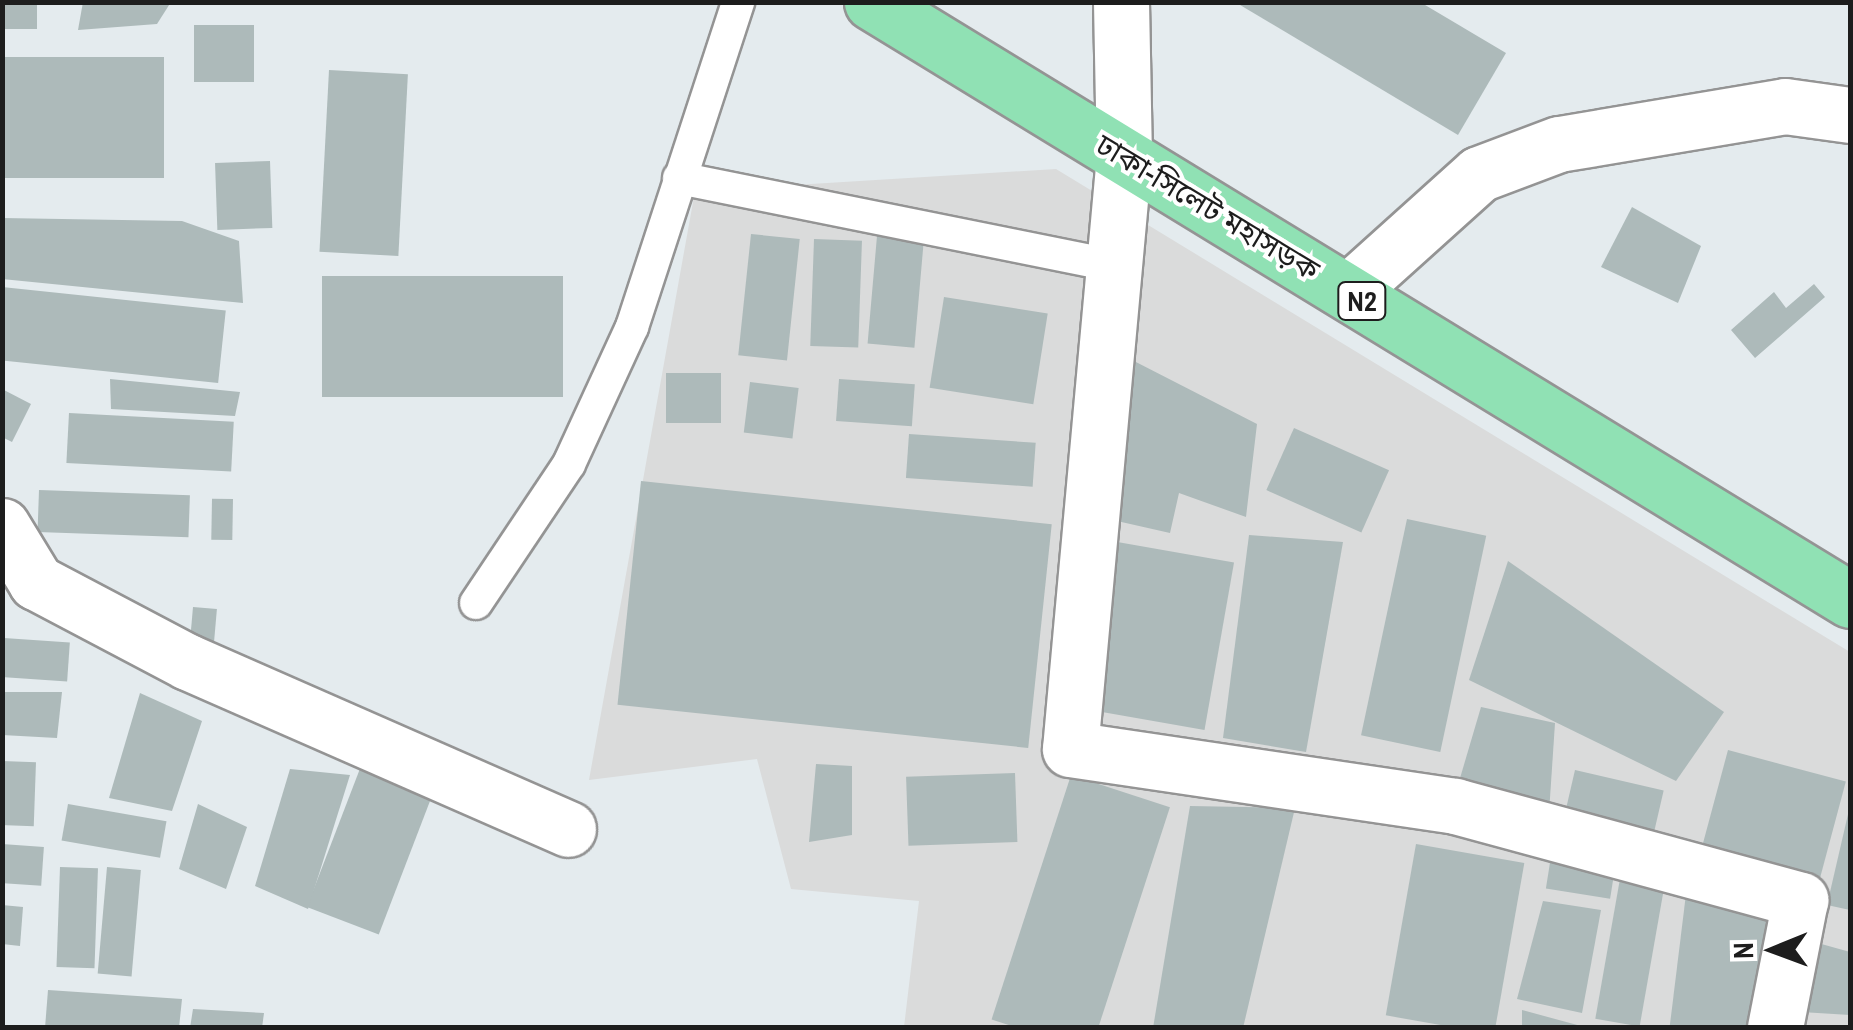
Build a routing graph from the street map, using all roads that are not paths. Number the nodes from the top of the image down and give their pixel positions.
1 (738, 2) edge
2 (872, 2) edge
3 (1120, 2) edge
4 (1850, 115) edge
5 (1124, 156) junction
6 (679, 178) junction
7 (1114, 266) junction
8 (1348, 292) junction
9 (2, 526) edge
10 (1850, 600) edge
11 (476, 603) dead end
12 (568, 829) dead end
13 (1775, 1028) edge

1 - 6 lane
2 - 5 highway, ঢাকা-সিলেট মহাসড়ক / N2
3 - 5 street
4 - 8 street
5 - 7 street
5 - 8 highway, ঢাকা-সিলেট মহাসড়ক / N2
6 - 7 lane
6 - 11 lane
7 - 13 street
8 - 10 highway, ঢাকা-সিলেট মহাসড়ক / N2
9 - 12 street

